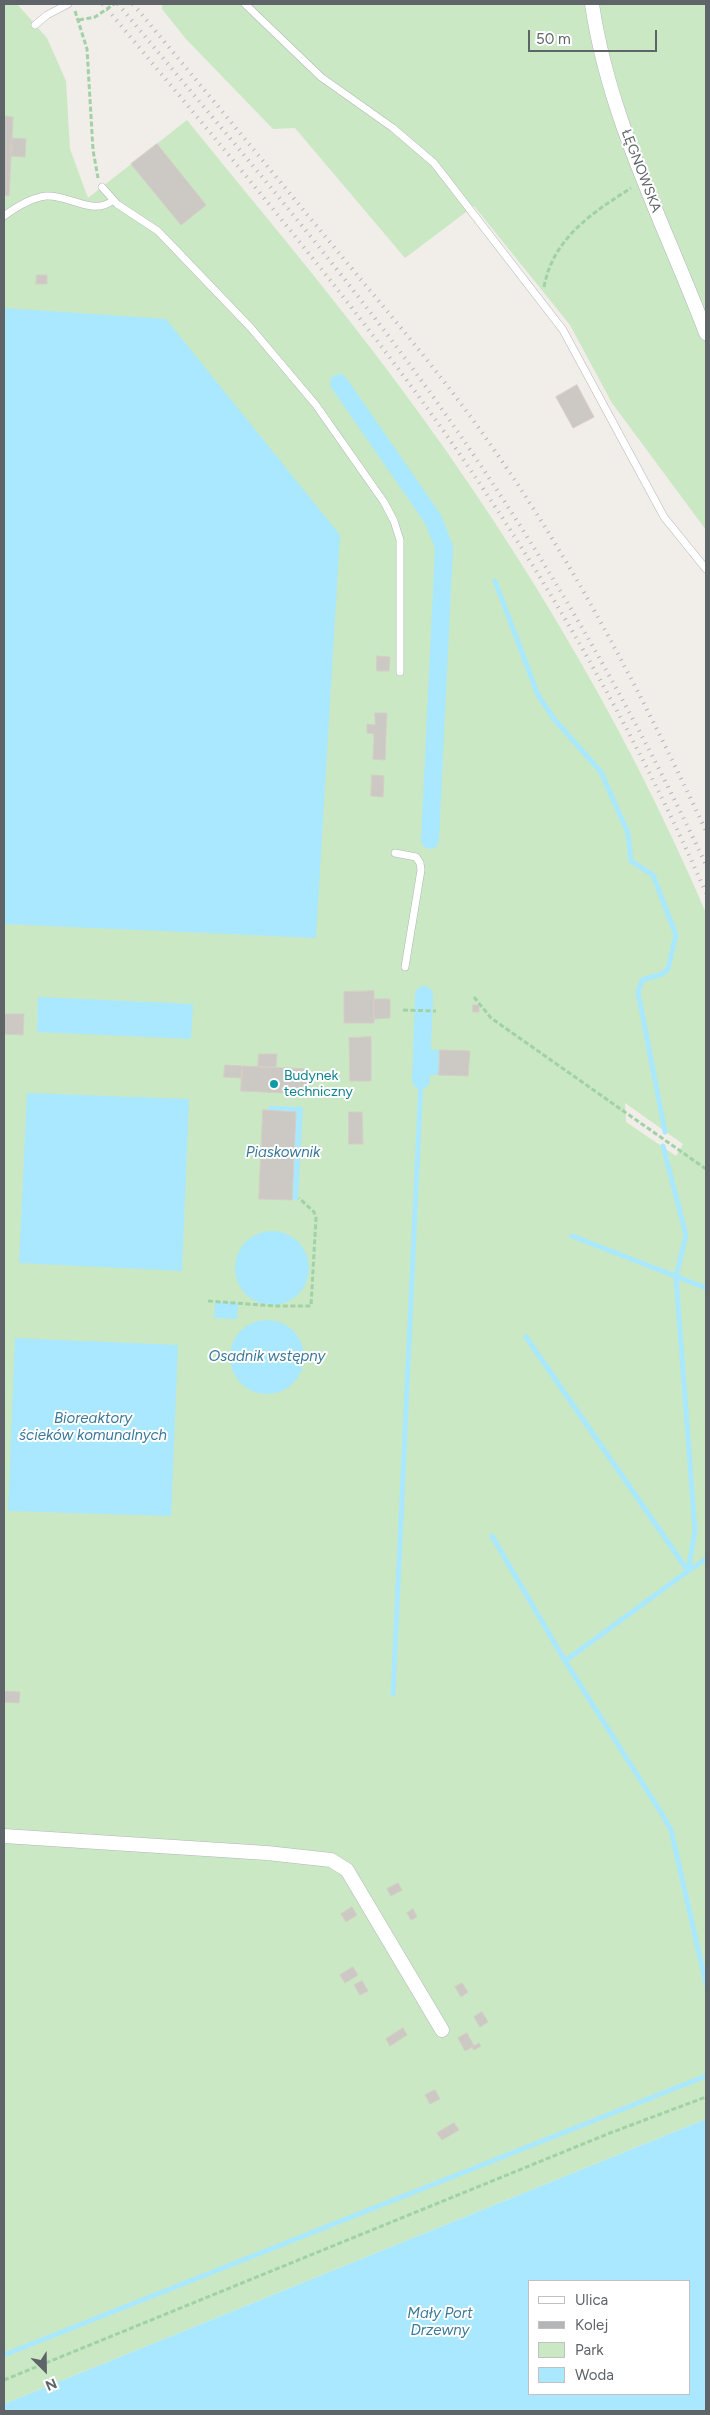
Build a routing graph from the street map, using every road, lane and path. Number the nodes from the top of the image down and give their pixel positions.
1 (68, 4) edge
2 (72, 4) edge
3 (114, 4) edge
4 (245, 4) edge
5 (592, 4) edge
6 (79, 20) junction
7 (35, 25) dead end
8 (644, 180) junction
9 (102, 187) joint
10 (113, 200) junction
11 (4, 216) edge
12 (542, 303) junction
13 (706, 333) edge
14 (706, 569) edge
15 (400, 672) dead end
16 (395, 853) dead end
17 (405, 967) dead end
18 (474, 997) dead end
19 (403, 1010) dead end
20 (436, 1011) dead end
21 (706, 1169) edge
22 (299, 1198) dead end
23 (208, 1300) dead end
24 (4, 1836) edge
25 (442, 2030) dead end
26 (706, 2097) edge
27 (4, 2380) edge

1 - 7 lane
2 - 6 path
3 - 6 path
4 - 12 lane
5 - 8 street, ŁĘGNOWSKA
6 - 9 path
8 - 12 path
8 - 13 street, ŁĘGNOWSKA
9 - 10 lane
10 - 11 lane
10 - 15 lane
12 - 14 lane
16 - 17 lane
18 - 21 path
19 - 20 path
22 - 23 path
24 - 25 street
26 - 27 path

